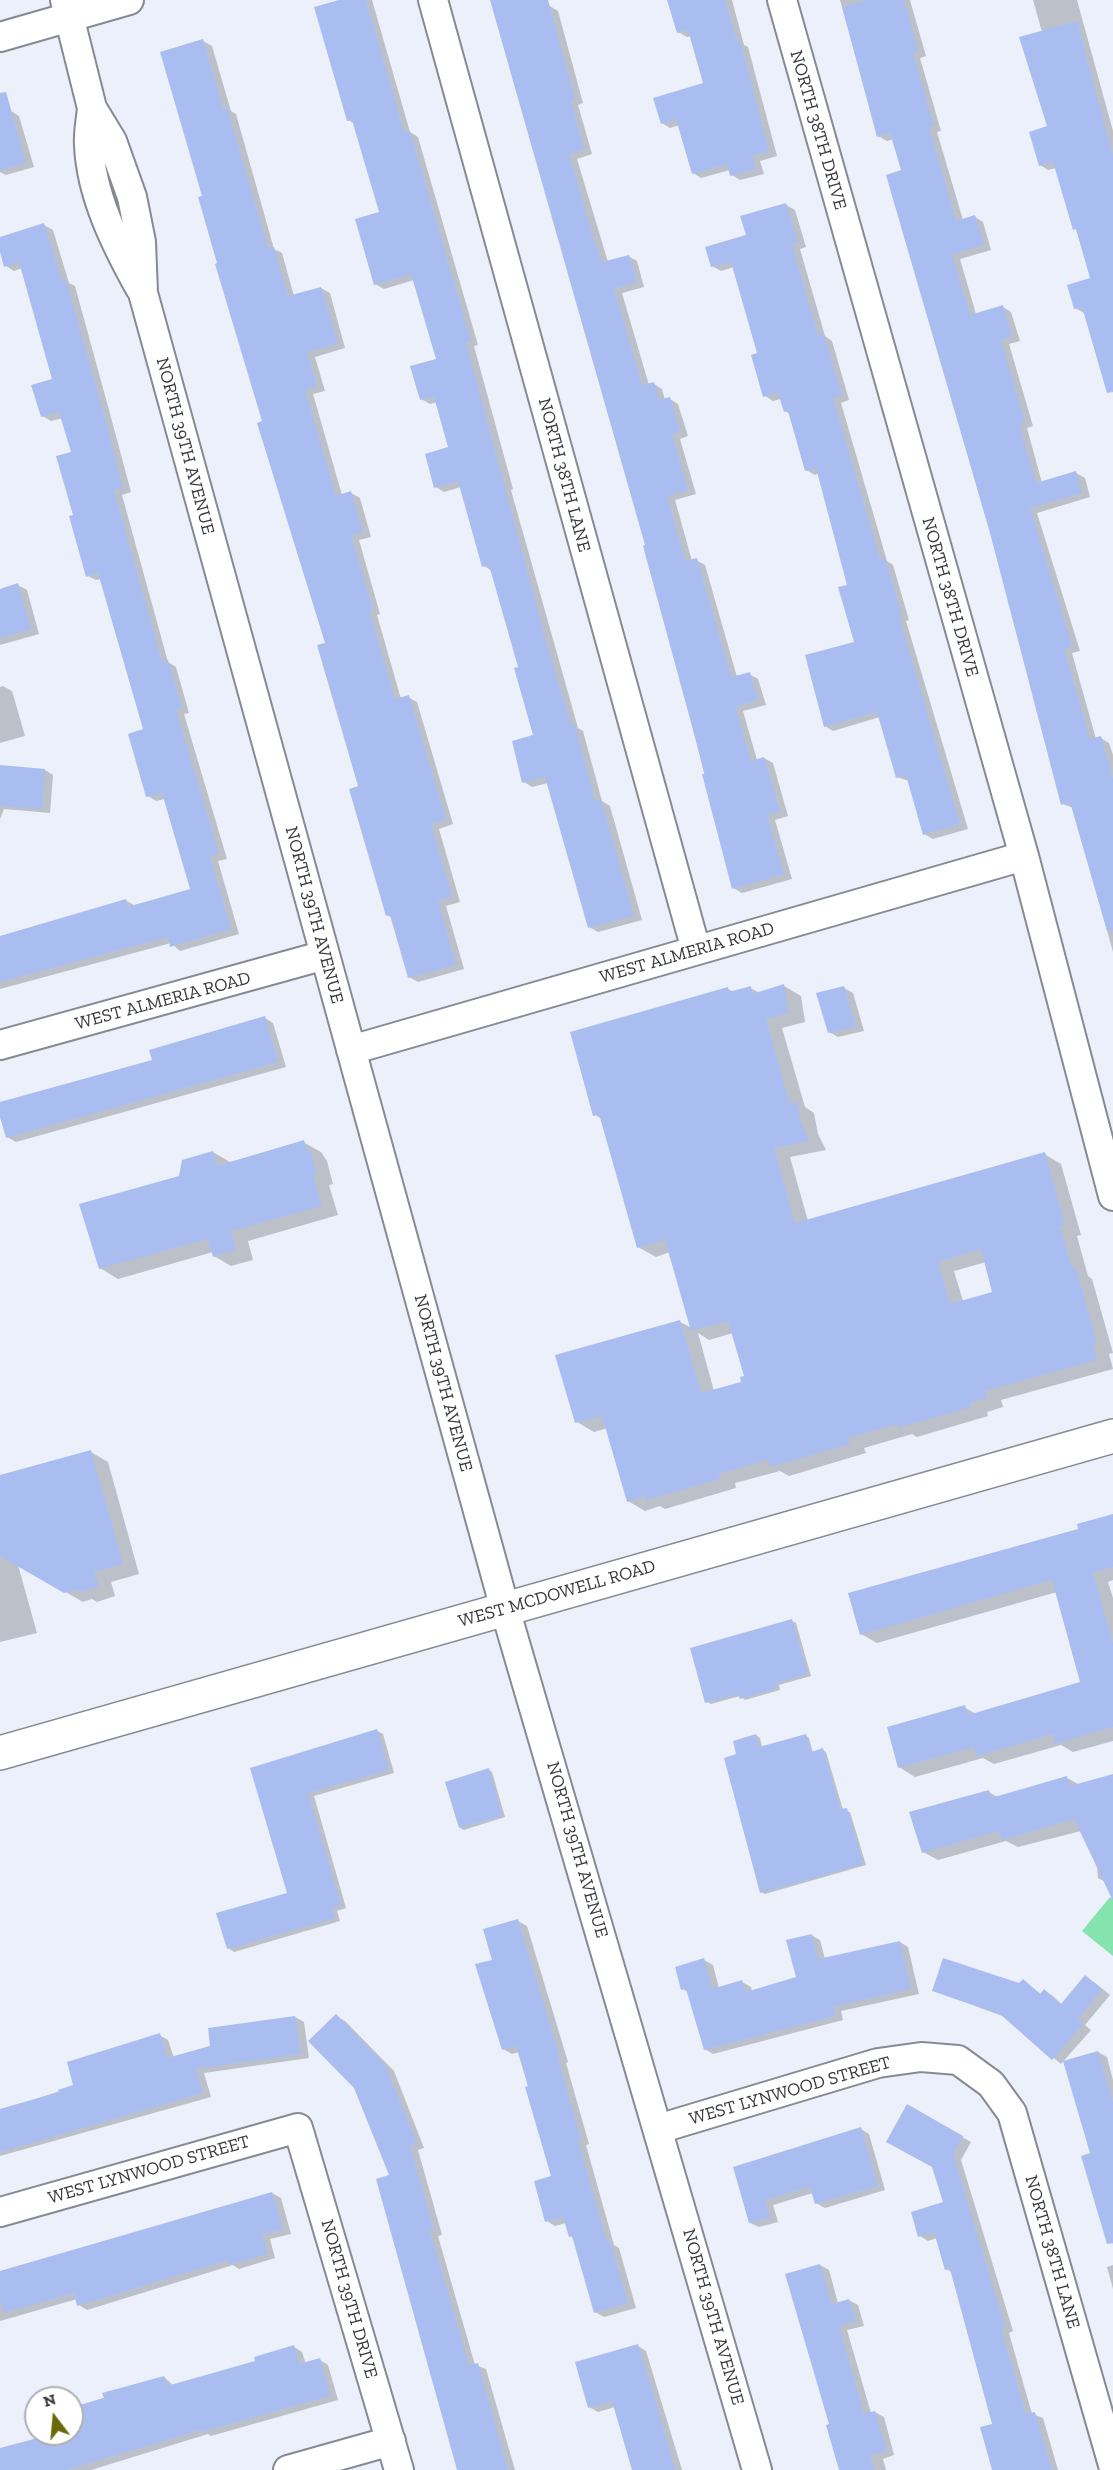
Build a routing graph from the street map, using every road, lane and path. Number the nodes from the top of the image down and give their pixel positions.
1 (129, 0) edge
2 (433, 0) edge
3 (782, 0) edge
4 (67, 9) edge
5 (0, 37) edge
6 (1023, 856) junction
7 (696, 950) junction
8 (325, 955) junction
9 (0, 1045) edge
10 (351, 1050) junction
11 (1113, 1196) edge
12 (1113, 1436) edge
13 (505, 1609) junction
14 (0, 1753) edge
15 (958, 2060) joint
16 (298, 2128) joint
17 (658, 2128) junction
18 (0, 2212) edge
19 (391, 2441) junction
20 (1113, 2465) edge
21 (288, 2470) edge
22 (399, 2470) edge
23 (757, 2470) edge

1 - 4 street
2 - 7 street, NORTH 38TH LANE
3 - 6 street, NORTH 38TH DRIVE
4 - 5 street
4 - 8 street, NORTH 39TH AVENUE
6 - 7 street, WEST ALMERIA ROAD
6 - 11 street, NORTH 38TH DRIVE
7 - 10 street, WEST ALMERIA ROAD
8 - 9 street, WEST ALMERIA ROAD
8 - 10 street, NORTH 39TH AVENUE
10 - 13 street, NORTH 39TH AVENUE
12 - 13 main road, WEST MCDOWELL ROAD
13 - 14 main road, WEST MCDOWELL ROAD
13 - 17 street, NORTH 39TH AVENUE
15 - 17 street, WEST LYNWOOD STREET
15 - 20 street, NORTH 38TH LANE
16 - 18 street, WEST LYNWOOD STREET
16 - 19 street, NORTH 39TH DRIVE
17 - 23 street, NORTH 39TH AVENUE
19 - 21 street
19 - 22 street, NORTH 39TH DRIVE

